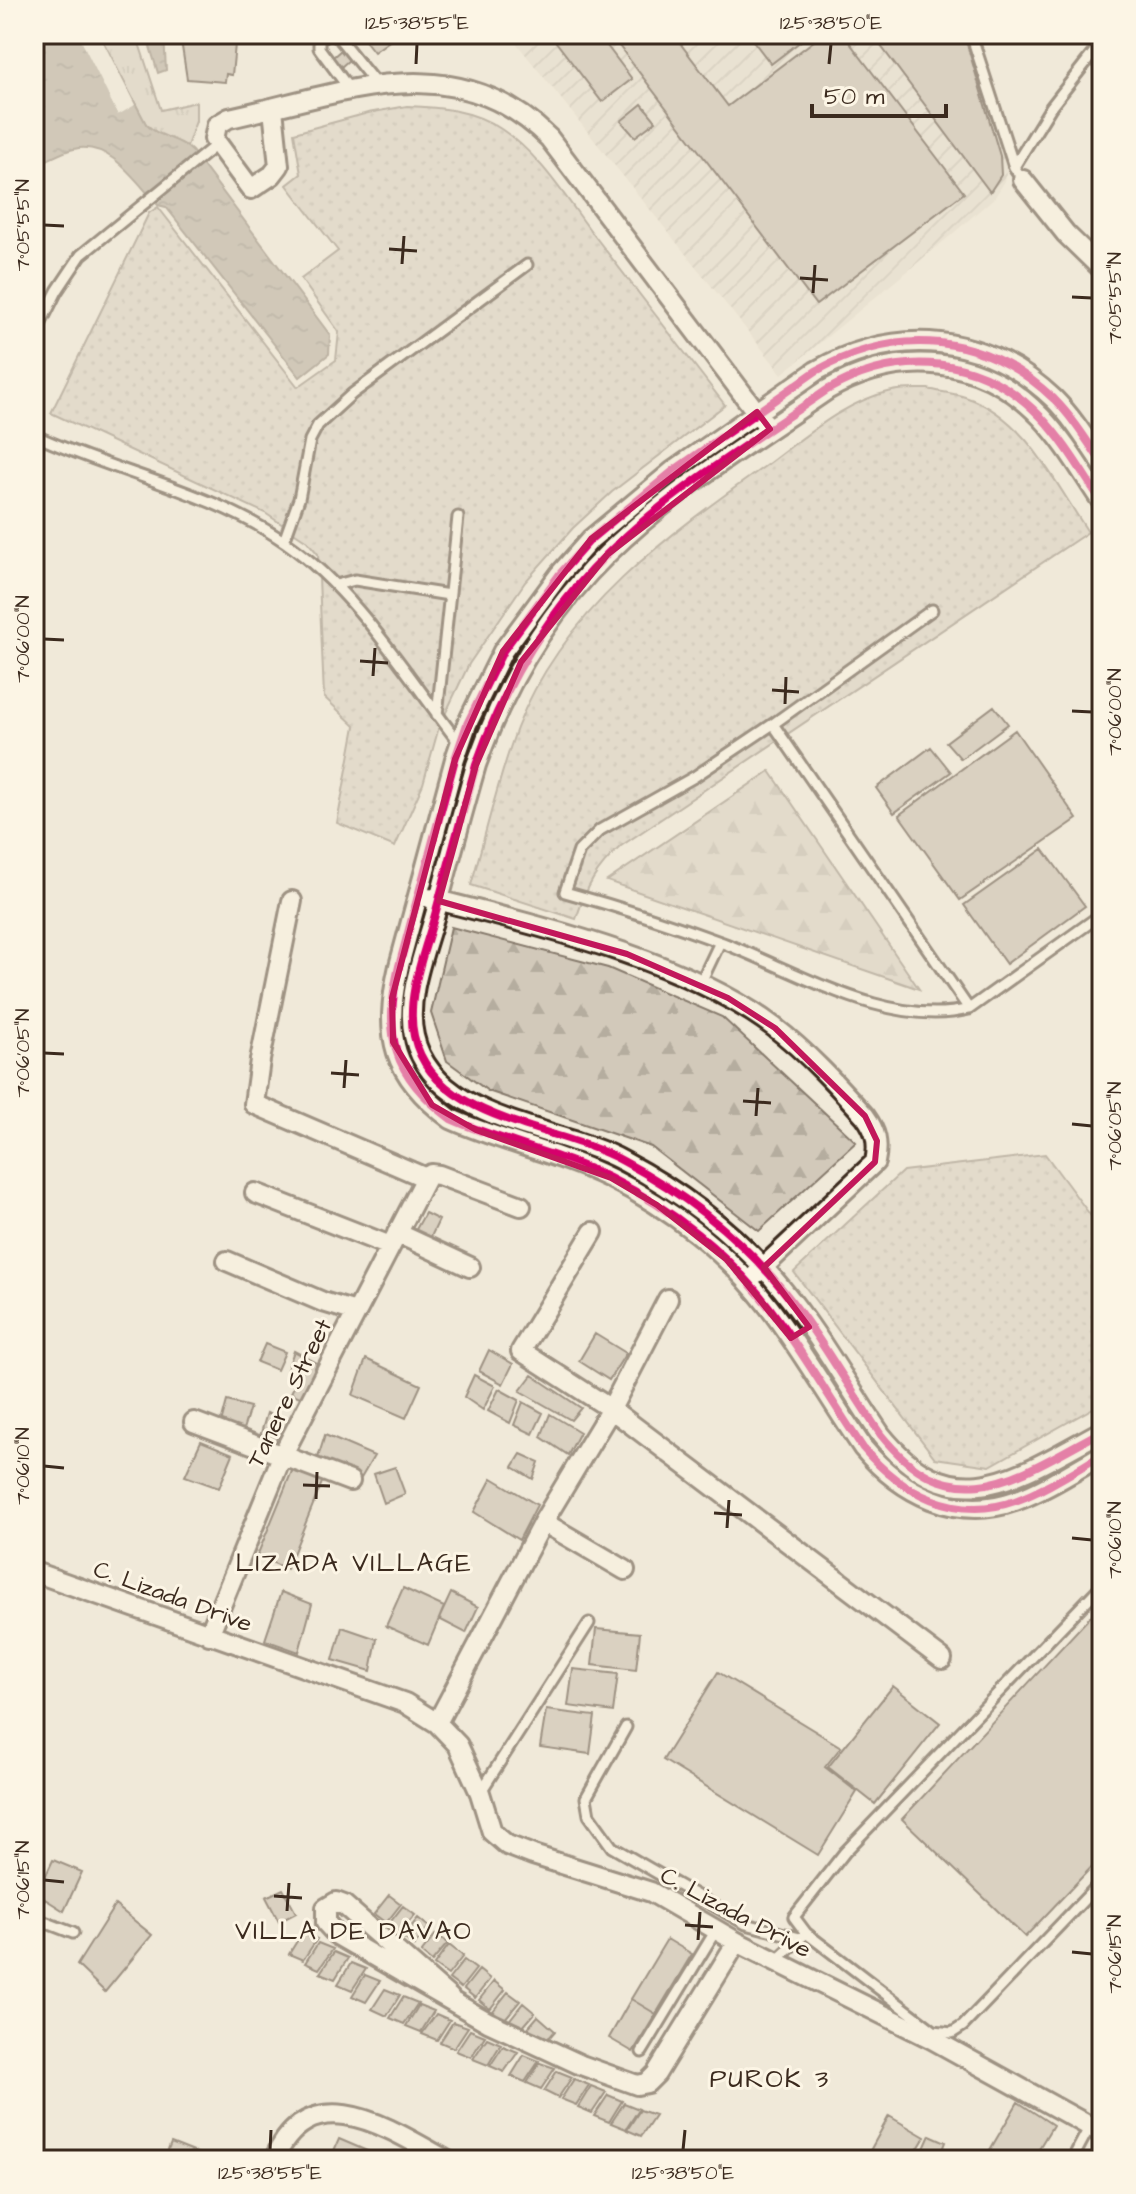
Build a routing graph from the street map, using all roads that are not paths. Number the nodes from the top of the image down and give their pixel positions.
1 (971, 34) edge
2 (326, 35) edge
3 (1102, 42) edge
4 (376, 84) junction
5 (350, 90) junction
6 (273, 109) junction
7 (216, 145) junction
8 (1019, 173) junction
9 (527, 265) dead end
10 (1102, 269) edge
11 (34, 337) edge
12 (757, 412) junction
13 (770, 429) junction
14 (34, 435) edge
15 (1102, 463) edge
16 (1102, 502) edge
17 (458, 517) dead end
18 (284, 541) junction
19 (336, 585) junction
20 (449, 595) junction
21 (932, 610) dead end
22 (437, 715) junction
23 (773, 724) junction
24 (460, 744) junction
25 (418, 896) junction
26 (292, 901) dead end
27 (439, 901) junction
28 (1102, 914) edge
29 (720, 942) junction
30 (700, 984) junction
31 (969, 1009) junction
32 (426, 1178) junction
33 (255, 1193) dead end
34 (521, 1206) dead end
35 (593, 1232) dead end
36 (394, 1240) junction
37 (227, 1261) dead end
38 (470, 1267) dead end
39 (764, 1267) junction
40 (748, 1282) junction
41 (668, 1299) dead end
42 (356, 1312) junction
43 (809, 1327) junction
44 (791, 1338) junction
45 (611, 1409) junction
46 (194, 1422) dead end
47 (1102, 1431) edge
48 (283, 1454) junction
49 (1102, 1455) edge
50 (350, 1481) dead end
51 (543, 1522) junction
52 (625, 1570) dead end
53 (34, 1572) edge
54 (1099, 1588) dead end
55 (589, 1623) dead end
56 (209, 1635) junction
57 (942, 1659) dead end
58 (437, 1723) junction
59 (626, 1727) dead end
60 (480, 1793) junction
61 (1102, 1881) edge
62 (34, 1918) edge
63 (716, 1930) junction
64 (73, 1933) dead end
65 (803, 1936) junction
66 (737, 1942) junction
67 (776, 1962) junction
68 (450, 1998) junction
69 (642, 2052) dead end
70 (1096, 2130) edge
71 (274, 2160) edge
72 (446, 2160) edge
73 (1072, 2160) edge

1 - 8 lane
2 - 4 lane
2 - 5 lane
3 - 8 lane
4 - 5 street
4 - 12 street
5 - 6 street
6 - 7 street
6 - 7 street
7 - 11 lane
8 - 10 street
9 - 18 lane
12 - 13 street
12 - 15 street
12 - 24 street
13 - 16 street
13 - 27 street
14 - 18 lane
17 - 20 lane
18 - 19 lane
19 - 20 lane
19 - 22 lane
20 - 22 lane
21 - 23 lane
22 - 24 lane
23 - 29 lane
23 - 31 lane
24 - 25 street
25 - 27 street
25 - 40 street
26 - 32 street
27 - 30 street
27 - 39 street
28 - 31 lane
29 - 30 lane
29 - 31 lane
30 - 39 street
32 - 34 street
32 - 36 street, Tanere Street
33 - 36 street
35 - 45 street
36 - 38 street
36 - 42 street, Tanere Street
37 - 42 street
39 - 40 street
39 - 43 street
40 - 44 street
41 - 45 street
42 - 48 street, Tanere Street
43 - 44 street
43 - 47 street
44 - 49 street
45 - 51 street
45 - 57 street
46 - 48 street
48 - 50 street
48 - 56 street, Tanere Street
51 - 52 street
51 - 58 street
53 - 56 street, C. Lizada Drive
54 - 65 lane
55 - 60 lane
56 - 58 street, C. Lizada Drive
58 - 60 street, C. Lizada Drive
59 - 65 lane
60 - 63 street, C. Lizada Drive
61 - 65 lane
62 - 64 lane
63 - 66 street, C. Lizada Drive
63 - 69 lane
65 - 67 lane
66 - 67 street, C. Lizada Drive
66 - 68 street
67 - 70 street, C. Lizada Drive
68 - 68 street
70 - 73 lane
71 - 72 street

